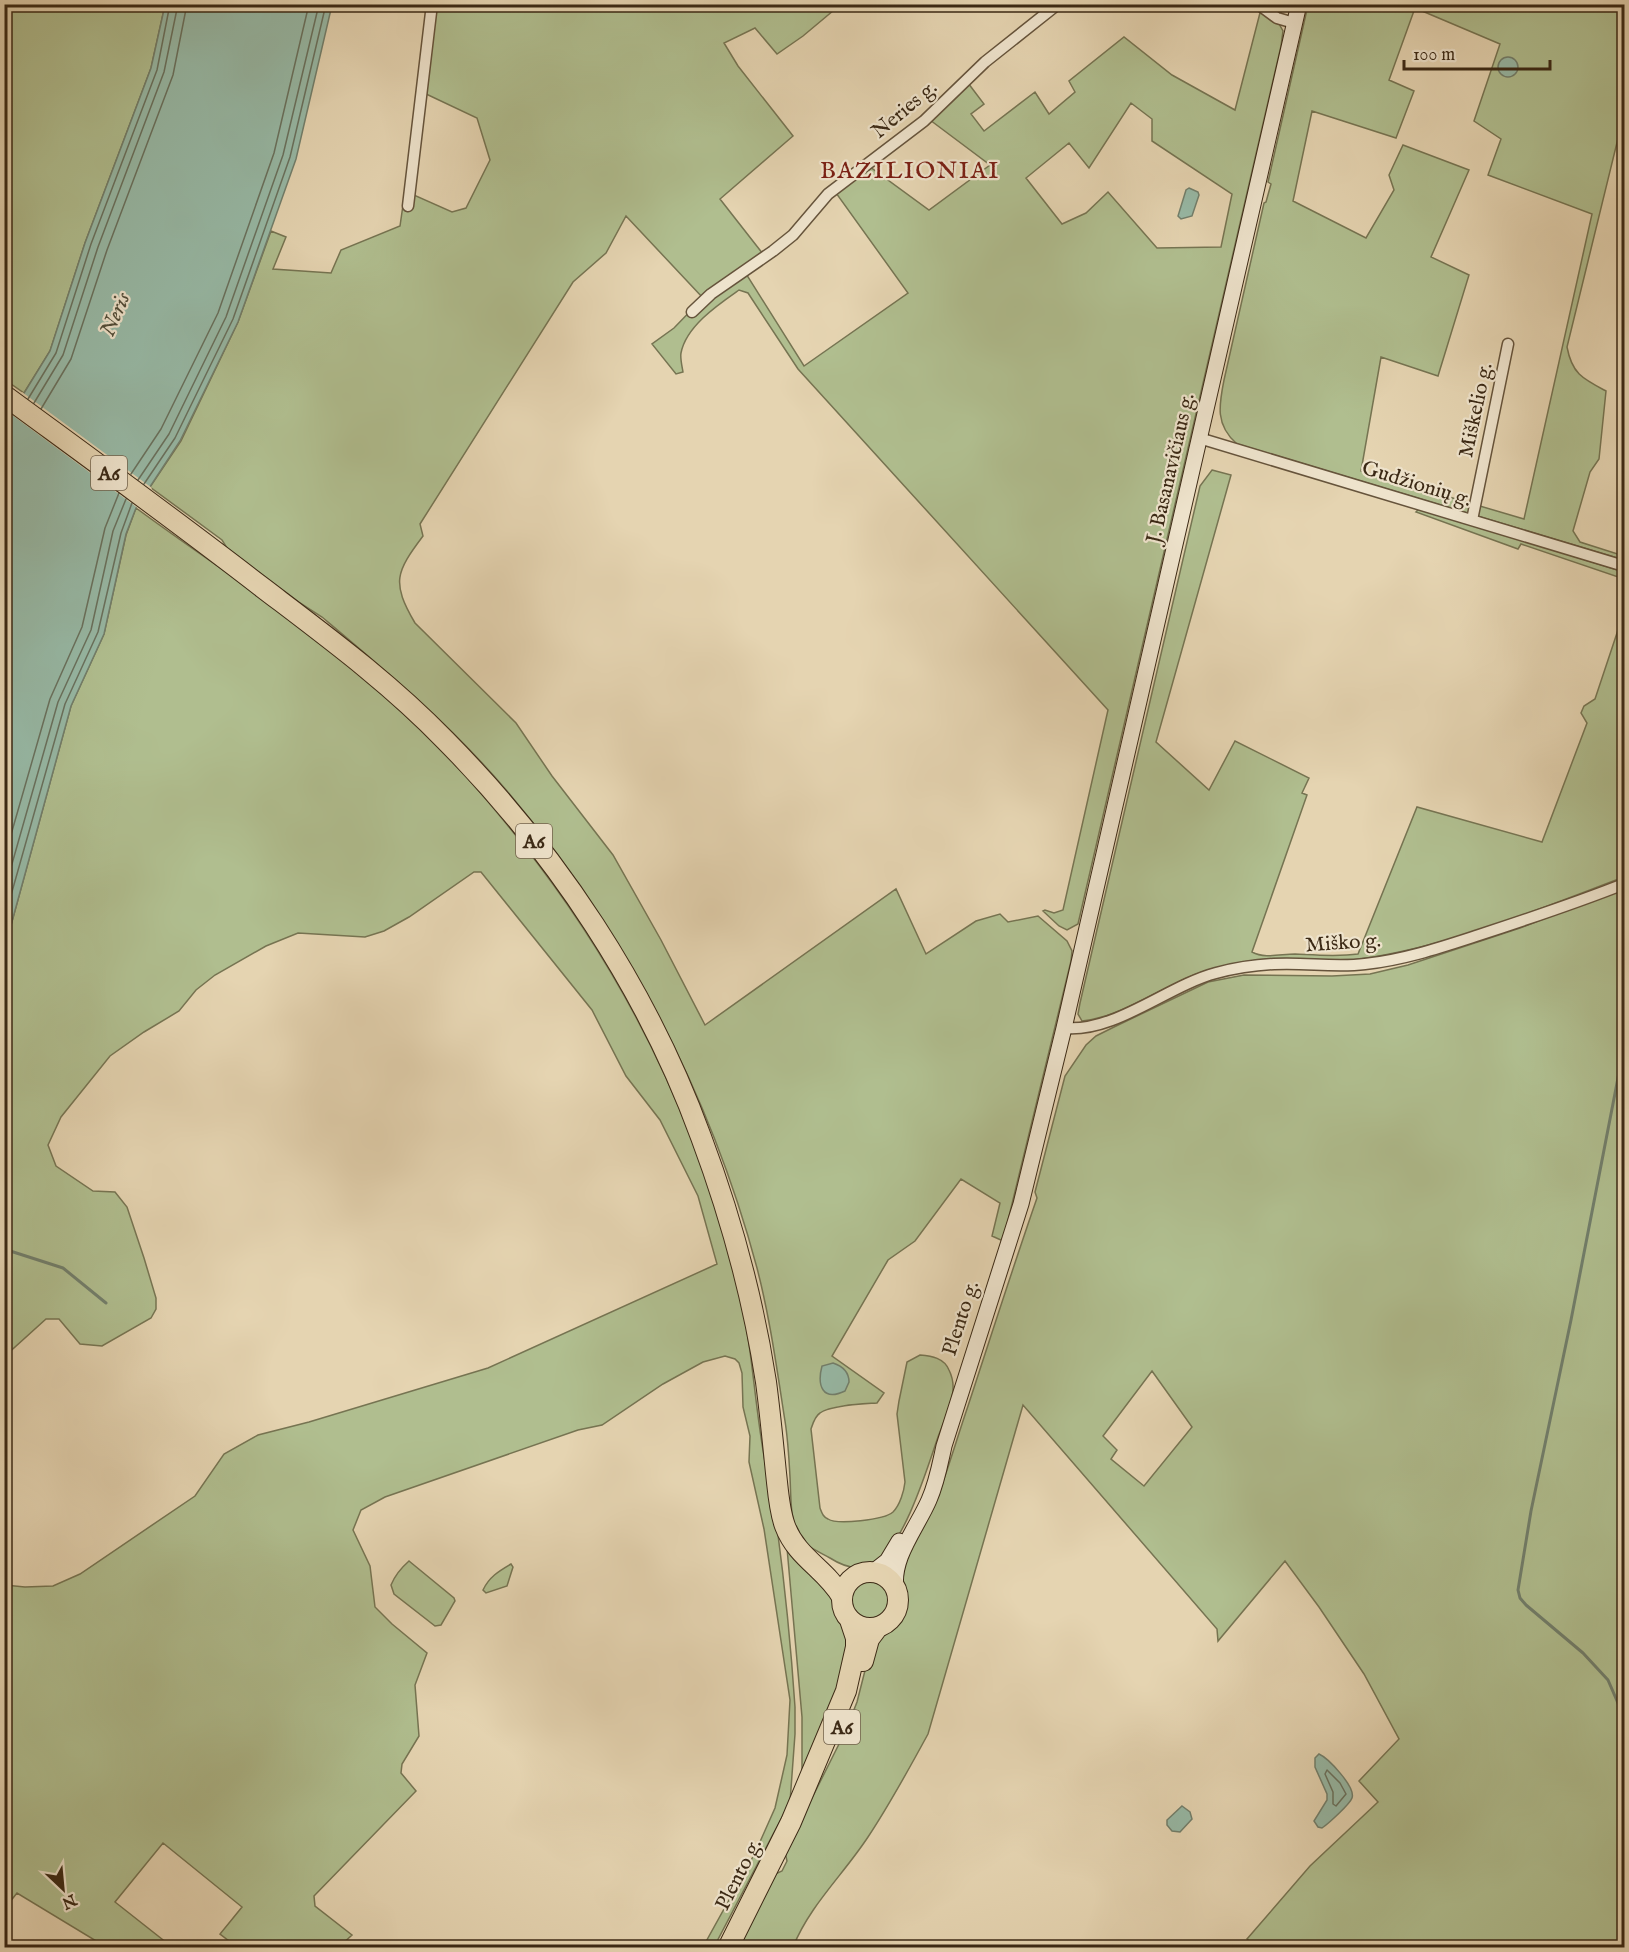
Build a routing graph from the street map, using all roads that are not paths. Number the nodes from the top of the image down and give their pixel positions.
1 (432, 4) edge
2 (1058, 4) edge
3 (1258, 4) edge
4 (1299, 4) edge
5 (1294, 23) junction
6 (408, 206) dead end
7 (692, 312) dead end
8 (1508, 344) dead end
9 (4, 395) edge
10 (1199, 438) junction
11 (1472, 520) junction
12 (1624, 566) edge
13 (1624, 884) edge
14 (1064, 1028) junction
15 (944, 1446) junction
16 (791, 1539) junction
17 (866, 1573) junction
18 (896, 1590) junction
19 (842, 1597) junction
20 (850, 1620) junction
21 (879, 1627) junction
22 (791, 1822) junction
23 (728, 1947) edge

1 - 6 street
2 - 7 street, Neries g.
3 - 5 street
4 - 5 main road, J. Basanavičiaus g.
5 - 10 main road, J. Basanavičiaus g.
8 - 11 street, Miškelio g.
9 - 16 highway, A6
10 - 11 street, Gudžionių g.
10 - 14 main road, J. Basanavičiaus g.
11 - 12 street, Gudžionių g.
13 - 14 street, Miško g.
14 - 15 main road, Plento g.
15 - 17 main road, Plento g.
15 - 18 main road, Plento g.
16 - 17 highway
16 - 19 highway, A6
17 - 18 highway
17 - 19 highway
18 - 21 highway
19 - 20 highway
20 - 21 highway
20 - 22 highway, Plento g. / A6
21 - 22 highway, Plento g. / A6
22 - 23 highway, Plento g. / A6

